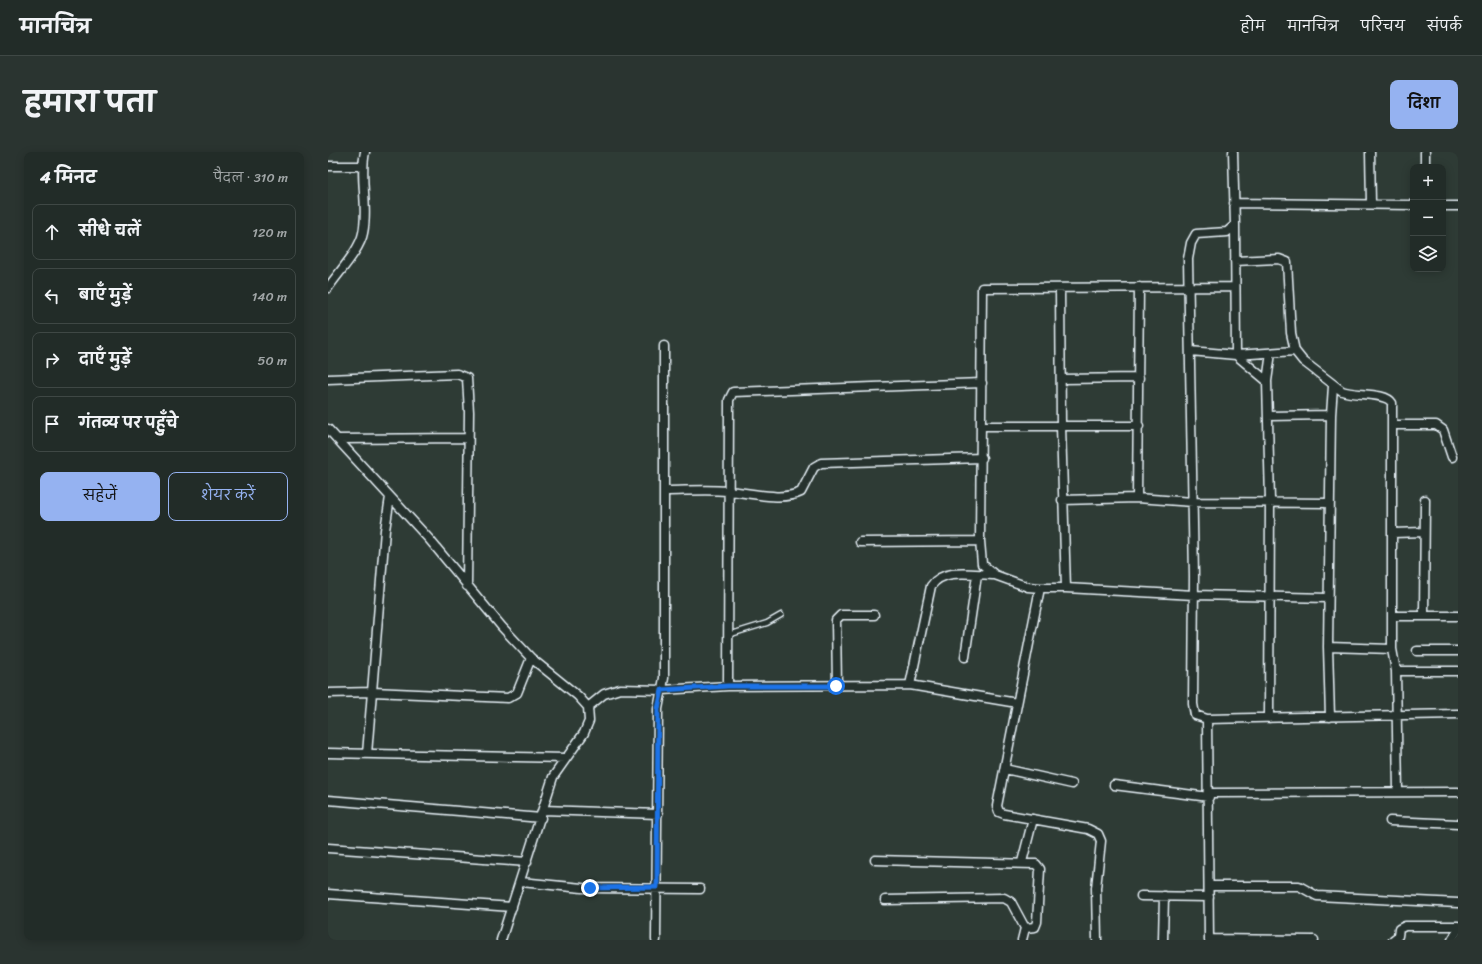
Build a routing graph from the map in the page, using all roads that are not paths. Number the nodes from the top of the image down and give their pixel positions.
1 (365, 152) edge
2 (1233, 152) edge
3 (1370, 152) edge
4 (1425, 152) edge
5 (1425, 164) edge
6 (328, 166) edge
7 (363, 166) junction
8 (1234, 203) junction
9 (1371, 203) junction
10 (1410, 205) edge
11 (1446, 206) edge
12 (1458, 206) edge
13 (1235, 225) junction
14 (1235, 260) junction
15 (1189, 286) junction
16 (1139, 287) junction
17 (1235, 287) junction
18 (328, 288) edge
19 (1060, 288) junction
20 (664, 346) dead end
21 (1190, 351) junction
22 (1295, 351) junction
23 (1271, 353) junction
24 (1236, 355) junction
25 (328, 378) edge
26 (1139, 378) junction
27 (1061, 379) junction
28 (1268, 381) junction
29 (982, 383) junction
30 (1334, 386) junction
31 (1331, 415) junction
32 (1268, 416) junction
33 (1392, 424) junction
34 (982, 426) junction
35 (1061, 426) junction
36 (1139, 426) junction
37 (328, 429) edge
38 (468, 438) junction
39 (337, 439) junction
40 (1452, 457) dead end
41 (982, 458) junction
42 (665, 491) junction
43 (728, 491) junction
44 (390, 497) junction
45 (1137, 498) junction
46 (1062, 500) junction
47 (1424, 500) dead end
48 (1270, 501) junction
49 (1193, 502) junction
50 (1330, 503) junction
51 (1393, 532) junction
52 (1424, 532) junction
53 (980, 541) junction
54 (860, 542) dead end
55 (977, 575) junction
56 (995, 576) junction
57 (468, 586) junction
58 (1040, 588) junction
59 (1066, 588) junction
60 (1194, 595) junction
61 (1269, 596) junction
62 (1328, 598) junction
63 (781, 615) dead end
64 (874, 615) dead end
65 (1392, 616) junction
66 (1424, 616) junction
67 (1458, 616) edge
68 (728, 635) junction
69 (1328, 647) junction
70 (1392, 649) junction
71 (1416, 651) dead end
72 (1458, 651) edge
73 (965, 657) dead end
74 (531, 658) junction
75 (1396, 671) junction
76 (1458, 671) edge
77 (910, 685) junction
78 (728, 686) junction
79 (836, 686) junction
80 (662, 690) junction
81 (374, 692) junction
82 (328, 693) edge
83 (1016, 703) junction
84 (588, 707) junction
85 (1458, 714) edge
86 (1397, 715) junction
87 (1330, 717) junction
88 (1269, 718) junction
89 (1207, 719) junction
90 (328, 753) edge
91 (367, 754) junction
92 (566, 758) junction
93 (1005, 769) junction
94 (1072, 784) dead end
95 (1114, 785) dead end
96 (1398, 792) junction
97 (1458, 792) edge
98 (1209, 795) junction
99 (328, 800) edge
100 (542, 814) junction
101 (658, 814) junction
102 (1033, 819) junction
103 (1390, 821) dead end
104 (1458, 824) edge
105 (328, 848) edge
106 (875, 860) dead end
107 (527, 862) junction
108 (1022, 862) junction
109 (521, 882) junction
110 (1209, 886) junction
111 (657, 887) junction
112 (700, 889) dead end
113 (328, 894) edge
114 (1141, 896) dead end
115 (1164, 896) junction
116 (1209, 897) junction
117 (885, 900) dead end
118 (1458, 903) edge
119 (512, 907) junction
120 (1458, 926) edge
121 (1025, 928) junction
122 (1458, 930) edge
123 (501, 940) edge
124 (656, 940) edge
125 (1022, 940) edge
126 (1097, 940) edge
127 (1162, 940) edge
128 (1209, 940) edge
129 (1314, 940) edge
130 (1393, 940) edge
131 (1452, 940) edge

1 - 7 street
2 - 8 street
3 - 9 street
4 - 5 street
6 - 7 street
7 - 18 street
8 - 9 street
8 - 13 street
9 - 10 street
11 - 12 street
13 - 14 street
13 - 15 street
14 - 17 street
14 - 22 street
15 - 16 street
15 - 17 street
15 - 21 street
16 - 19 street
16 - 26 street
17 - 24 street
19 - 27 street
19 - 29 street
20 - 42 street
21 - 24 street
21 - 49 street
22 - 23 street
22 - 30 street
23 - 24 street
23 - 28 street
24 - 28 street
25 - 38 street
26 - 27 street
26 - 36 street
27 - 35 street
28 - 32 street
29 - 34 street
29 - 43 street
30 - 31 street
30 - 33 street
31 - 32 street
31 - 50 street
32 - 48 street
33 - 40 street
33 - 51 street
34 - 35 street
34 - 41 street
35 - 36 street
35 - 46 street
36 - 45 street
37 - 39 street
38 - 39 street
38 - 57 street
39 - 44 street
41 - 43 street
41 - 53 street
42 - 43 street
42 - 80 street
43 - 68 street
44 - 57 street
44 - 81 street
45 - 46 street
45 - 49 street
46 - 59 street
47 - 52 street
48 - 49 street
48 - 50 street
48 - 61 street
49 - 60 street
50 - 62 street
51 - 52 street
51 - 65 street
52 - 66 street
53 - 54 street
53 - 56 street
55 - 56 street
55 - 73 street
55 - 77 street
56 - 58 street
57 - 74 street
58 - 59 street
58 - 83 street
59 - 60 street
60 - 61 street
60 - 89 street
61 - 62 street
61 - 88 street
62 - 69 street
63 - 68 lane
64 - 79 street
65 - 66 street
65 - 70 street
66 - 67 street
68 - 78 street
69 - 70 street
69 - 87 street
70 - 75 street
71 - 72 street
74 - 81 street
74 - 84 street
75 - 76 street
75 - 86 street
77 - 79 street
77 - 83 street
78 - 79 street
78 - 80 street
80 - 84 street
80 - 101 street
81 - 82 street
81 - 91 street
83 - 93 street
84 - 92 street
85 - 86 street
86 - 87 street
86 - 96 street
87 - 88 street
88 - 89 street
89 - 98 street
90 - 91 street
91 - 92 street
92 - 100 street
93 - 94 street
93 - 102 street
95 - 98 street
96 - 97 street
96 - 98 street
98 - 110 street
99 - 100 street
100 - 101 street
100 - 107 street
101 - 111 street
102 - 108 street
102 - 126 street
103 - 104 street
105 - 107 street
106 - 108 street
107 - 109 street
108 - 121 street
109 - 111 street
109 - 119 street
110 - 116 street
110 - 118 street
111 - 112 street
111 - 124 street
113 - 119 street
114 - 115 street
115 - 116 street
115 - 127 street
116 - 128 street
117 - 121 street
119 - 123 street
120 - 130 street
121 - 125 street
122 - 131 street
128 - 129 street

